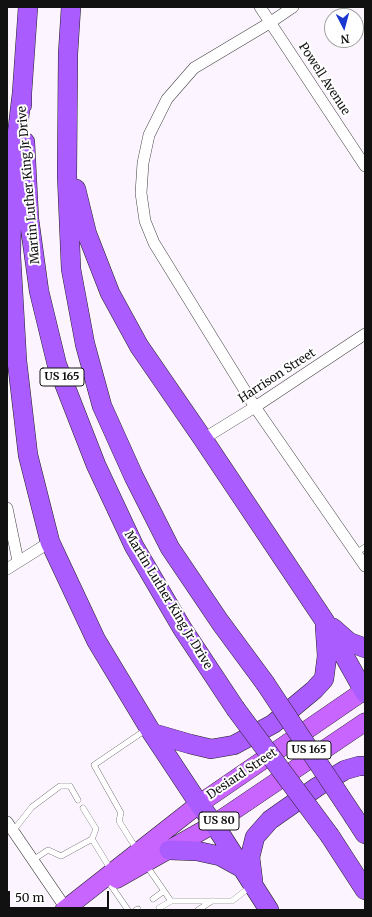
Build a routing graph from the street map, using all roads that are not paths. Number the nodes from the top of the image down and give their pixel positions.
1 (28, 7) edge
2 (71, 7) edge
3 (260, 7) edge
4 (293, 7) edge
5 (270, 22) junction
6 (22, 93) junction
7 (67, 153) junction
8 (365, 166) edge
9 (365, 334) edge
10 (255, 407) junction
11 (203, 439) junction
12 (7, 508) edge
13 (50, 542) junction
14 (361, 550) edge
15 (18, 561) junction
16 (365, 566) edge
17 (7, 568) edge
18 (324, 620) junction
19 (365, 648) edge
20 (364, 691) edge
21 (365, 722) edge
22 (150, 730) junction
23 (365, 766) edge
24 (78, 800) dead end
25 (198, 804) junction
26 (83, 808) dead end
27 (214, 824) junction
28 (10, 826) edge
29 (365, 834) edge
30 (92, 839) junction
31 (169, 850) junction
32 (142, 858) junction
33 (33, 860) junction
34 (248, 876) junction
35 (111, 878) junction
36 (365, 890) edge
37 (164, 891) junction
38 (153, 899) dead end
39 (170, 901) junction
40 (213, 901) junction
41 (159, 908) dead end
42 (66, 910) edge
43 (128, 910) edge
44 (198, 910) edge
45 (270, 910) edge

1 - 6 highway, Martin Luther King Jr Drive / US 165
2 - 7 highway, US 165
3 - 5 street, Powell Avenue
4 - 5 street
5 - 8 street, Powell Avenue
5 - 10 street
6 - 13 highway
6 - 36 highway, Martin Luther King Jr Drive / US 165, bridge
7 - 11 highway
7 - 29 highway, US 165, bridge
9 - 10 street, Harrison Street
10 - 11 street, Harrison Street
10 - 14 street
11 - 18 highway
12 - 15 street
13 - 15 street
13 - 22 highway
14 - 16 street
15 - 17 street
18 - 19 highway
18 - 20 highway
18 - 22 highway
20 - 25 main road, Desiard Street / US 80
21 - 27 main road, Desiard Street / US 80
22 - 25 highway
22 - 32 lane
23 - 34 highway
24 - 28 lane
25 - 27 highway
25 - 32 main road, Desiard Street / US 80
26 - 30 lane
27 - 31 main road, Desiard Street / US 80
27 - 34 highway
28 - 33 street
30 - 33 lane
30 - 35 lane
31 - 32 main road, Desiard Street / US 80
31 - 34 highway
32 - 35 main road, Desiard Street / US 80
32 - 37 lane
33 - 42 street
34 - 40 lane
34 - 45 highway
35 - 42 main road, Desiard Street / US 80
35 - 43 lane
37 - 38 lane
37 - 39 lane
39 - 40 lane
39 - 41 lane
40 - 44 lane

